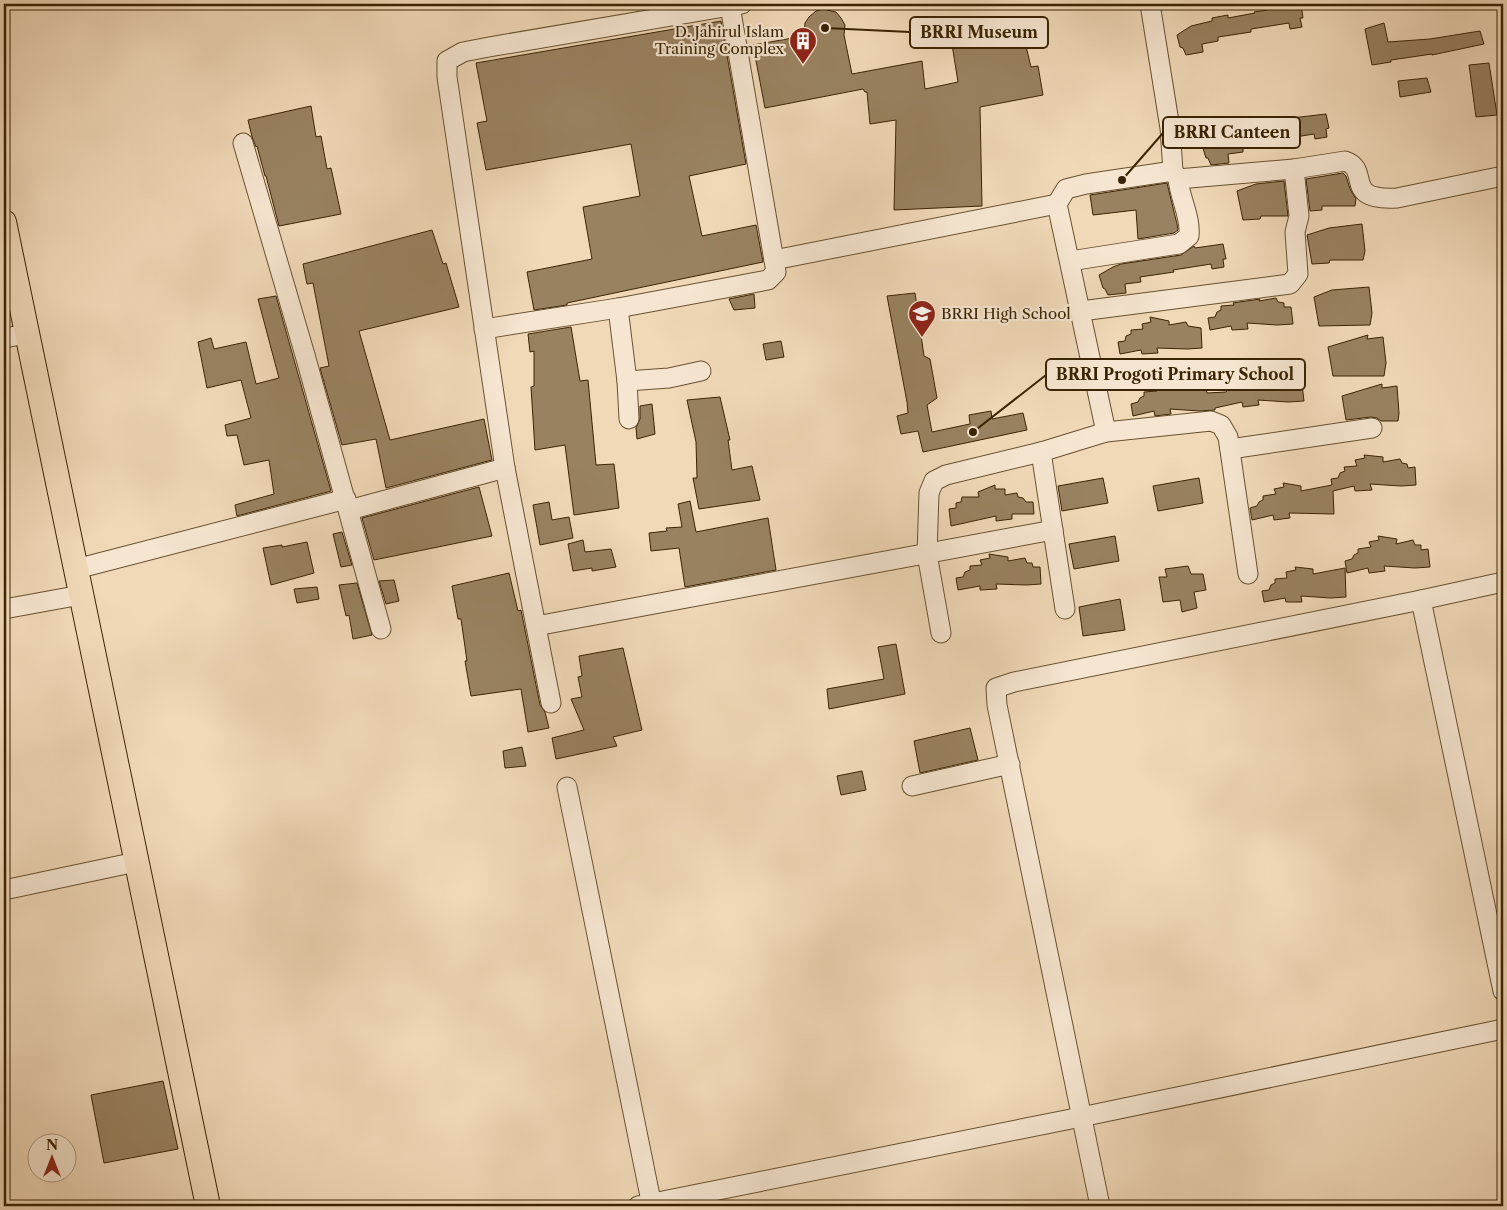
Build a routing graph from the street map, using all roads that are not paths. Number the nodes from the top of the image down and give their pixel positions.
1 (1150, 4) edge
2 (736, 5) edge
3 (683, 9) edge
4 (243, 143) dead end
5 (1294, 169) junction
6 (1176, 175) junction
7 (1503, 176) edge
8 (1057, 204) junction
9 (4, 222) edge
10 (774, 260) junction
11 (1070, 261) junction
12 (618, 308) junction
13 (1080, 311) junction
14 (484, 329) junction
15 (27, 334) junction
16 (4, 338) edge
17 (701, 371) dead end
18 (627, 380) junction
19 (629, 419) dead end
20 (1372, 428) dead end
21 (1106, 432) junction
22 (1230, 448) junction
23 (1041, 452) junction
24 (505, 468) junction
25 (347, 504) junction
26 (1053, 530) junction
27 (927, 554) junction
28 (76, 569) junction
29 (1248, 574) dead end
30 (1503, 582) edge
31 (81, 595) junction
32 (1421, 600) junction
33 (4, 609) edge
34 (1065, 609) dead end
35 (536, 626) junction
36 (381, 629) dead end
37 (941, 633) dead end
38 (551, 703) dead end
39 (1010, 764) junction
40 (912, 786) dead end
41 (567, 787) dead end
42 (136, 862) junction
43 (4, 890) edge
44 (1503, 991) edge
45 (1503, 1029) edge
46 (1081, 1117) junction
47 (647, 1205) edge
48 (208, 1206) edge
49 (1100, 1206) edge

1 - 6 street
2 - 3 street
2 - 10 street
3 - 14 street
4 - 25 street
5 - 6 street
5 - 7 street
5 - 13 street
6 - 8 street
6 - 11 street
8 - 10 street
8 - 11 street
9 - 15 main road
10 - 12 street
11 - 13 street
12 - 14 street
12 - 18 street
13 - 21 street
14 - 24 street
15 - 16 street
15 - 28 main road
17 - 18 street
18 - 19 street
20 - 22 street
21 - 22 street
21 - 23 street
22 - 29 street
23 - 26 street
23 - 27 street
24 - 25 street
24 - 35 street
25 - 28 street
25 - 36 street
26 - 27 street
26 - 34 street
27 - 35 street
27 - 37 street
28 - 31 main road
30 - 32 street
31 - 33 street
31 - 42 main road
32 - 39 street
32 - 44 street
35 - 38 street
39 - 40 street
39 - 46 street
41 - 47 street
42 - 43 street
42 - 48 main road
45 - 46 street
46 - 47 street
46 - 49 street

